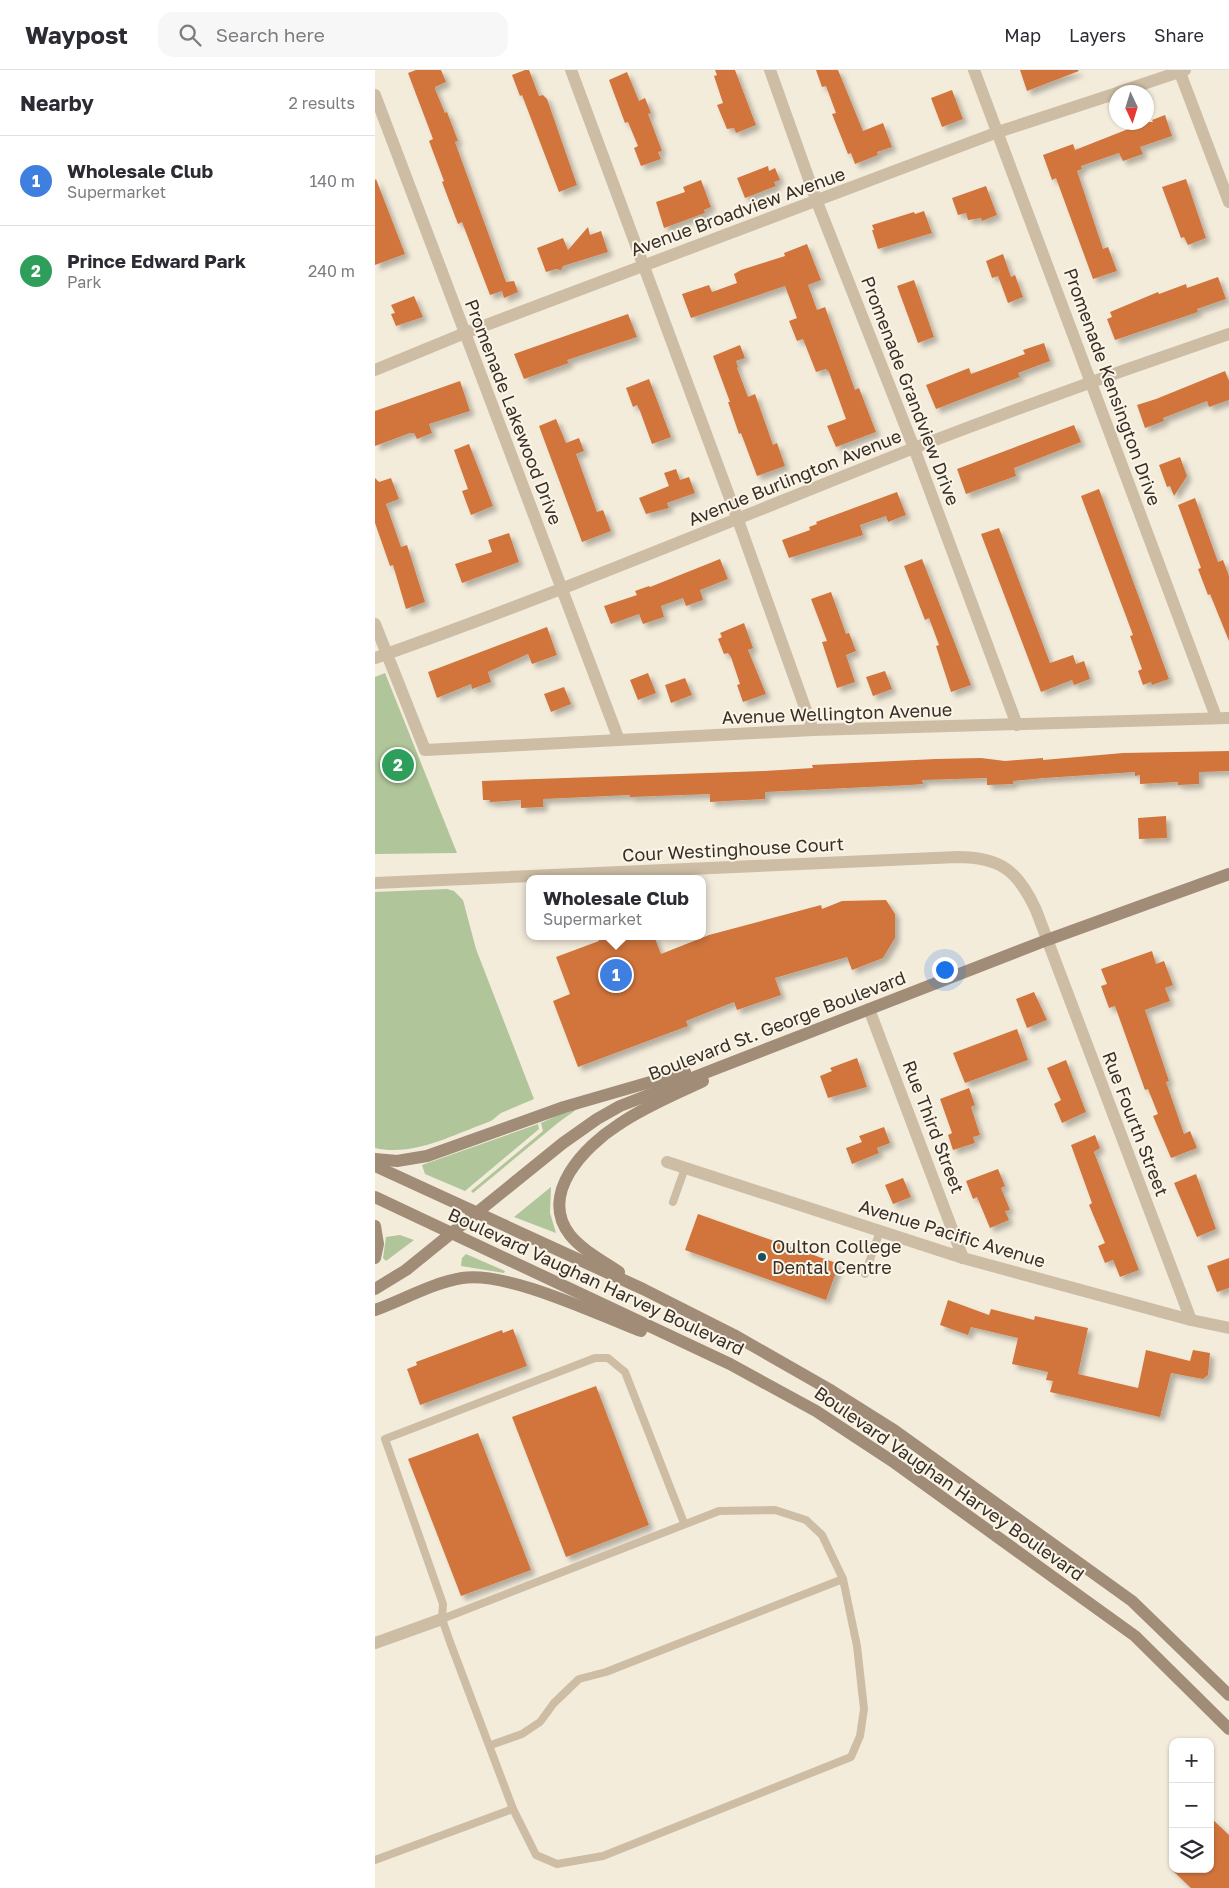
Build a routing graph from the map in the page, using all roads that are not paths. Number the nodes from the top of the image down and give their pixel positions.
1 (571, 70) edge
2 (770, 70) edge
3 (975, 70) edge
4 (1182, 71) edge
5 (1141, 85) edge
6 (375, 96) edge
7 (1109, 96) edge
8 (998, 132) junction
9 (817, 202) junction
10 (1229, 202) edge
11 (642, 266) junction
12 (465, 333) junction
13 (1229, 334) edge
14 (375, 370) edge
15 (1091, 381) junction
16 (914, 448) junction
17 (738, 520) junction
18 (561, 589) junction
19 (375, 624) edge
20 (381, 656) edge
21 (1223, 717) edge
22 (1017, 725) junction
23 (813, 730) junction
24 (619, 740) junction
25 (559, 875) edge
26 (1228, 875) edge
27 (526, 876) edge
28 (375, 883) edge
29 (1047, 940) junction
30 (869, 1009) junction
31 (769, 1048) junction
32 (375, 1159) edge
33 (667, 1162) dead end
34 (375, 1166) edge
35 (685, 1168) junction
36 (375, 1197) edge
37 (673, 1202) dead end
38 (477, 1213) junction
39 (375, 1226) edge
40 (880, 1231) junction
41 (452, 1233) junction
42 (375, 1258) edge
43 (963, 1258) junction
44 (865, 1274) dead end
45 (375, 1289) edge
46 (643, 1289) junction
47 (375, 1310) edge
48 (1191, 1320) junction
49 (1228, 1328) edge
50 (730, 1364) junction
51 (684, 1524) junction
52 (843, 1579) junction
53 (442, 1619) junction
54 (375, 1643) edge
55 (1229, 1695) edge
56 (1229, 1729) edge
57 (491, 1745) junction
58 (513, 1809) junction
59 (375, 1860) edge

1 - 11 street
2 - 9 street, Promenade Grandview Drive
3 - 8 street, Promenade Kensington Drive
4 - 5 street, Avenue Broadview Avenue
4 - 10 street
6 - 12 street, Promenade Lakewood Drive
7 - 8 street, Avenue Broadview Avenue
8 - 9 street, Avenue Broadview Avenue
8 - 15 street, Promenade Kensington Drive
9 - 11 street, Avenue Broadview Avenue
9 - 16 street, Promenade Grandview Drive
11 - 12 street, Avenue Broadview Avenue
11 - 17 street
12 - 14 street, Avenue Broadview Avenue
12 - 18 street, Promenade Lakewood Drive
13 - 15 street, Avenue Burlington Avenue
15 - 16 street, Avenue Burlington Avenue
15 - 21 street, Promenade Kensington Drive
16 - 17 street, Avenue Burlington Avenue
16 - 22 street, Promenade Grandview Drive
17 - 18 street, Avenue Burlington Avenue
17 - 23 street
18 - 20 street, Avenue Burlington Avenue
18 - 24 street, Promenade Lakewood Drive
19 - 20 street
20 - 24 street, Avenue Wellington Avenue
21 - 22 street, Avenue Wellington Avenue
22 - 23 street, Avenue Wellington Avenue
23 - 24 street, Avenue Wellington Avenue
25 - 29 street, Cour Westinghouse Court
26 - 29 main road, Boulevard St. George Boulevard
27 - 28 street, Cour Westinghouse Court
29 - 30 main road, Boulevard St. George Boulevard
29 - 48 street, Rue Fourth Street
30 - 31 main road, Boulevard St. George Boulevard
30 - 43 street, Rue Third Street
31 - 32 main road
31 - 38 main road, Boulevard St. George Boulevard
31 - 46 main road
33 - 35 street, Avenue Pacific Avenue
34 - 38 main road, Boulevard Vaughan Harvey Boulevard
35 - 37 lane
35 - 40 street, Avenue Pacific Avenue
36 - 41 main road, Boulevard Vaughan Harvey Boulevard
38 - 41 main road, Boulevard St. George Boulevard
38 - 46 main road, Boulevard Vaughan Harvey Boulevard
39 - 42 main road
40 - 43 street, Avenue Pacific Avenue
40 - 44 lane
41 - 45 main road, Boulevard St. George Boulevard
41 - 50 main road, Boulevard Vaughan Harvey Boulevard
43 - 48 street, Avenue Pacific Avenue
46 - 55 main road, Boulevard Vaughan Harvey Boulevard
47 - 50 main road
48 - 49 street, Avenue Pacific Avenue
50 - 56 main road, Boulevard Vaughan Harvey Boulevard
51 - 52 lane
51 - 53 lane
51 - 53 lane
52 - 57 lane
52 - 58 lane
53 - 54 street
53 - 57 lane
57 - 58 lane
58 - 59 lane

